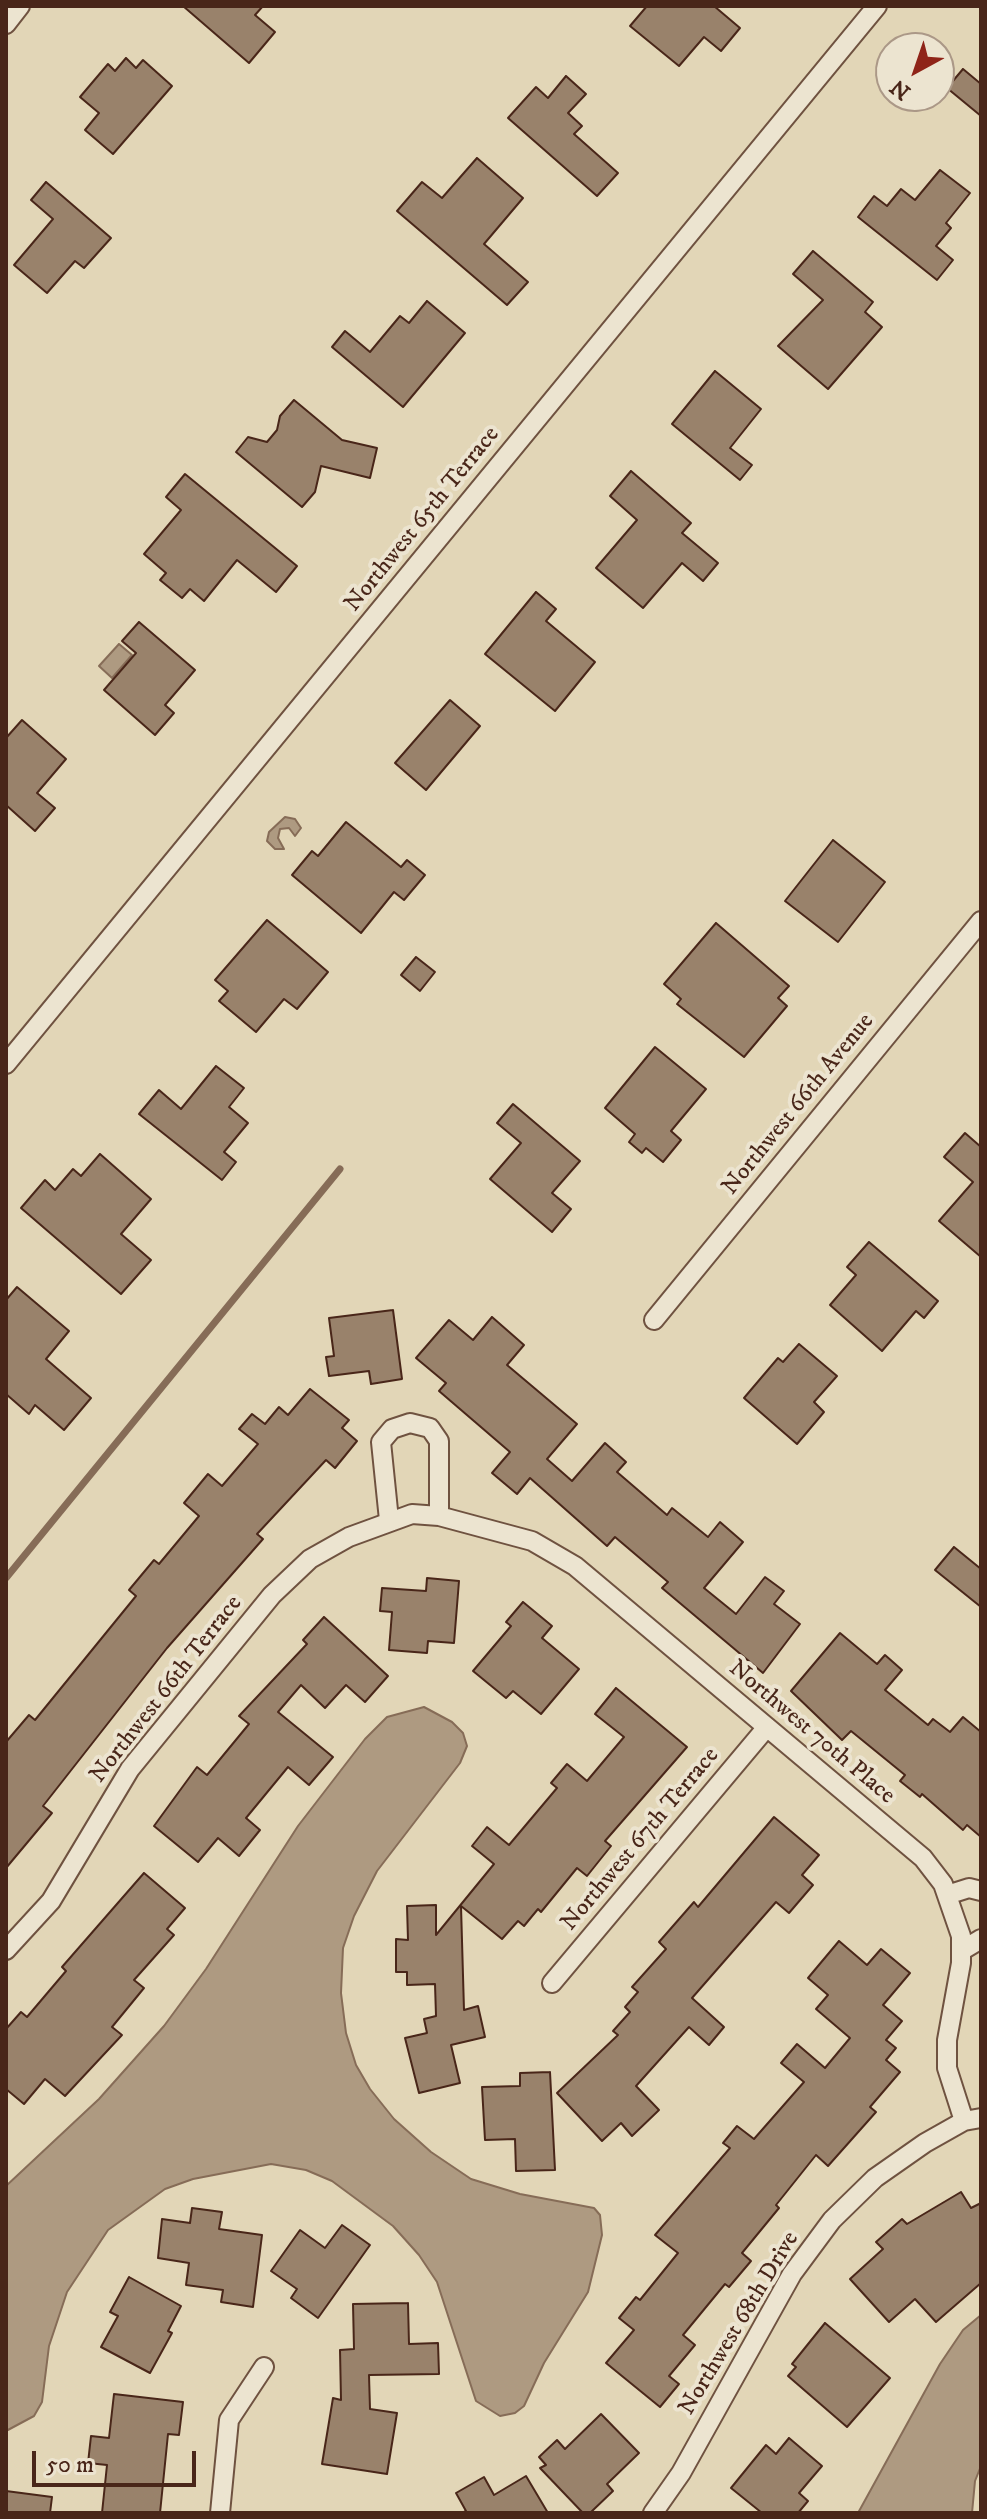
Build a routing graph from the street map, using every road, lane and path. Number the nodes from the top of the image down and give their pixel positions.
1 (20, 6) edge
2 (877, 6) edge
3 (6, 24) edge
4 (981, 921) edge
5 (6, 1064) edge
6 (654, 1320) dead end
7 (412, 1514) joint
8 (439, 1516) junction
9 (389, 1520) junction
10 (767, 1727) junction
11 (981, 1891) edge
12 (947, 1895) junction
13 (981, 1939) edge
14 (6, 1950) edge
15 (961, 1951) junction
16 (552, 1983) dead end
17 (973, 2120) edge
18 (264, 2367) dead end
19 (220, 2513) edge
20 (653, 2513) edge

1 - 3 street
2 - 5 street, Northwest 65th Terrace
4 - 6 street, Northwest 66th Avenue
7 - 8 street, Northwest 70th Place
7 - 9 street, Northwest 66th Terrace
8 - 9 street
8 - 10 street, Northwest 70th Place
9 - 14 street, Northwest 66th Terrace
10 - 12 street, Northwest 70th Place
10 - 16 street, Northwest 67th Terrace
11 - 12 street
12 - 15 street, Northwest 70th Place
13 - 15 street
15 - 17 street, Northwest 70th Place
17 - 20 street, Northwest 68th Drive
18 - 19 street

